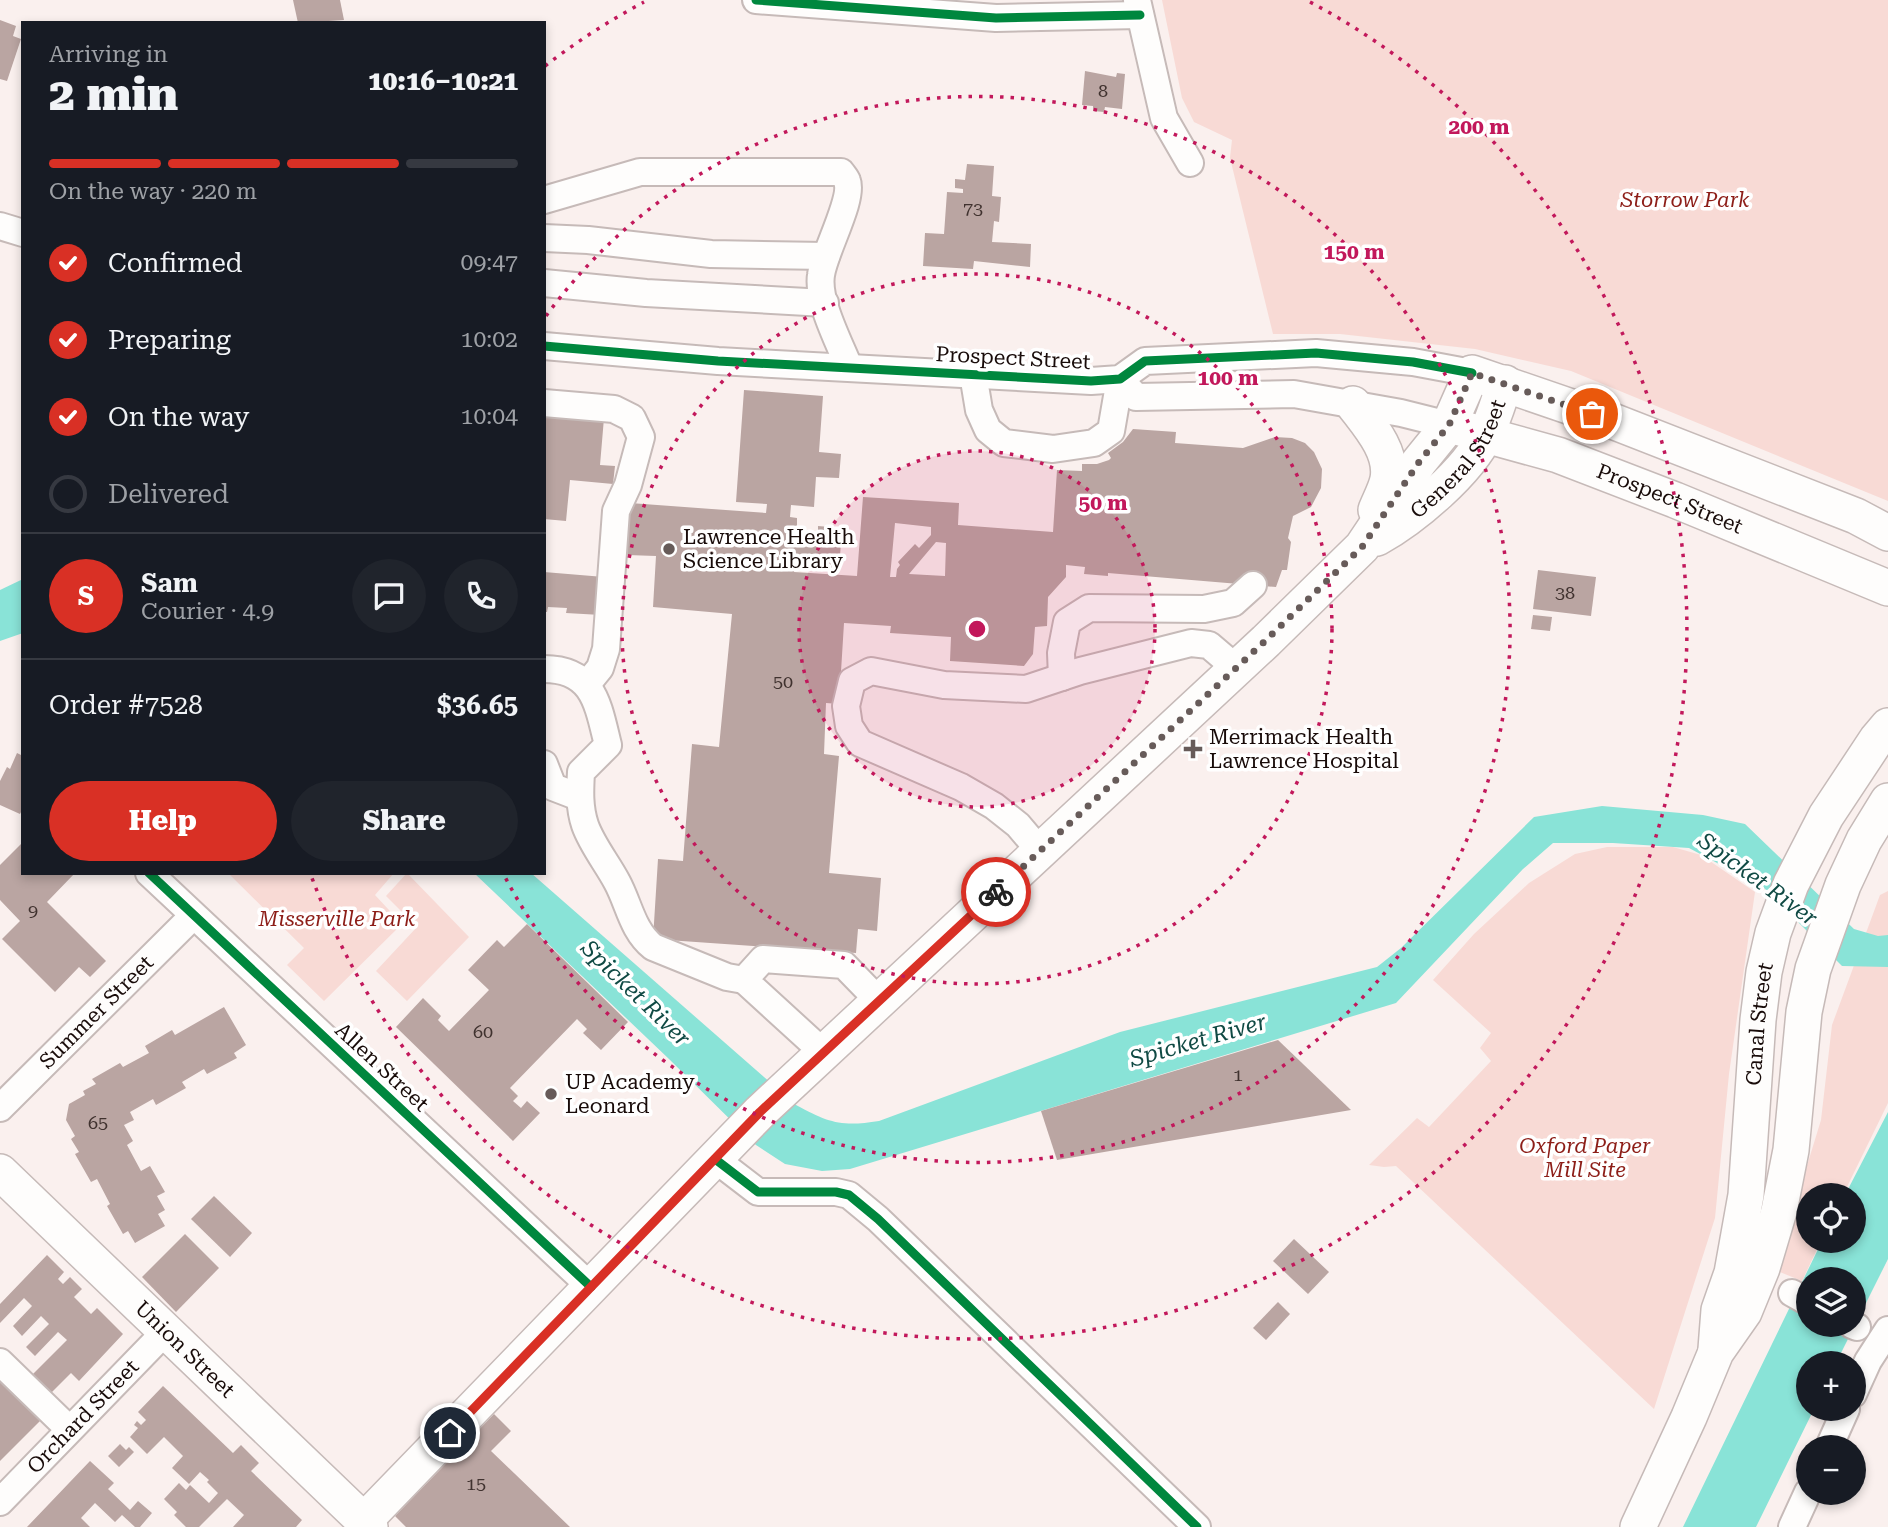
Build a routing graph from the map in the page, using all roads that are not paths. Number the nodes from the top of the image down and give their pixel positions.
1 (756, 0) edge
2 (1138, 7) edge
3 (1190, 163) dead end
4 (546, 199) edge
5 (0, 226) edge
6 (21, 232) edge
7 (546, 239) edge
8 (825, 256) junction
9 (546, 283) edge
10 (825, 303) junction
11 (546, 346) edge
12 (849, 368) junction
13 (1472, 373) junction
14 (973, 374) junction
15 (1120, 379) junction
16 (1505, 383) junction
17 (546, 403) edge
18 (1353, 404) junction
19 (1449, 425) junction
20 (1486, 435) junction
21 (1872, 519) edge
22 (1888, 533) edge
23 (1362, 547) junction
24 (1253, 585) dead end
25 (1888, 588) edge
26 (1236, 668) junction
27 (546, 669) edge
28 (1062, 677) junction
29 (587, 684) junction
30 (1888, 726) edge
31 (546, 769) edge
32 (579, 797) junction
33 (1888, 801) edge
34 (1040, 851) junction
35 (151, 875) edge
36 (193, 916) junction
37 (744, 980) junction
38 (879, 1001) junction
39 (812, 1064) junction
40 (0, 1108) edge
41 (720, 1154) junction
42 (0, 1172) edge
43 (592, 1287) junction
44 (1888, 1330) edge
45 (166, 1331) junction
46 (1716, 1352) junction
47 (0, 1362) edge
48 (1866, 1365) edge
49 (69, 1429) junction
50 (0, 1502) edge
51 (1802, 1505) edge
52 (364, 1525) edge
53 (1196, 1527) edge
54 (1638, 1527) edge
55 (1791, 1527) edge

1 - 2 street
2 - 3 street
4 - 8 street
5 - 6 street
7 - 8 street
8 - 10 street
9 - 10 street
10 - 12 street
11 - 12 street, Prospect Street
12 - 14 street, Prospect Street
13 - 15 street, Prospect Street
13 - 16 main road, Prospect Street
13 - 19 main road, General Street
14 - 15 street, Prospect Street
14 - 15 street
15 - 18 street, Prospect Street
16 - 20 main road, General Street
16 - 21 main road, Prospect Street
17 - 29 street
18 - 19 street, Prospect Street
18 - 23 main road
19 - 20 main road, Prospect Street
19 - 23 main road, General Street
20 - 23 main road, General Street
20 - 25 main road, Prospect Street
21 - 22 main road, Prospect Street
23 - 26 main road, General Street
24 - 28 street
26 - 28 street
26 - 34 main road, General Street
27 - 29 street
28 - 34 street
29 - 32 street
30 - 46 main road, Canal Street
31 - 32 street
32 - 37 street
33 - 46 main road, Canal Street
34 - 38 main road, General Street
35 - 36 street, Allen Street
36 - 40 street, Summer Street
36 - 43 street, Allen Street
37 - 38 street
37 - 39 street
38 - 39 main road, General Street
39 - 41 main road, General Street
41 - 43 main road, General Street
41 - 53 street
42 - 45 main road, Union Street
43 - 52 main road, General Street
44 - 48 street
45 - 49 street, Orchard Street
45 - 52 main road, Union Street
46 - 54 main road, Canal Street
47 - 49 street
49 - 50 street, Orchard Street
51 - 55 street

